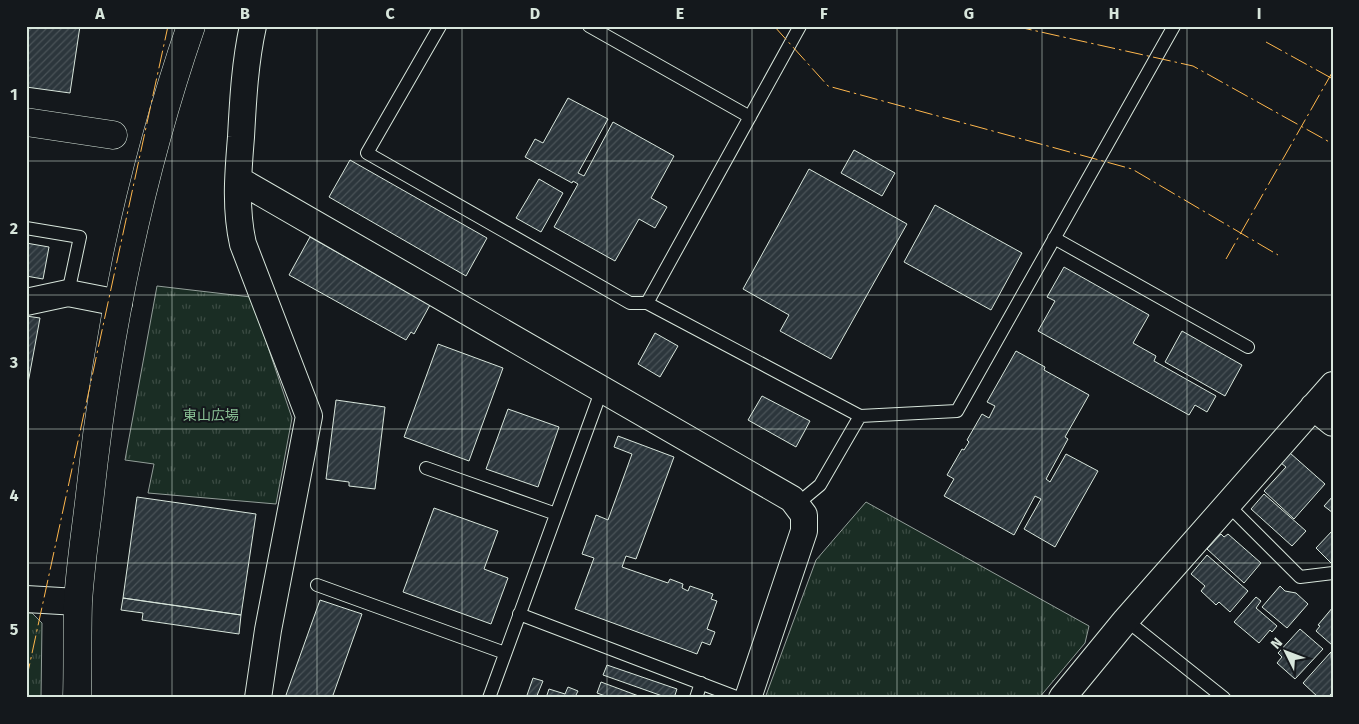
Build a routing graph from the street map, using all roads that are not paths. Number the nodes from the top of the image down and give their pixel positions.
1 (191, 26) edge
2 (253, 26) edge
3 (440, 26) edge
4 (589, 26) edge
5 (800, 26) edge
6 (1174, 26) edge
7 (750, 117) junction
8 (26, 122) edge
9 (113, 135) dead end
10 (239, 180) junction
11 (26, 228) edge
12 (1054, 238) junction
13 (68, 293) junction
14 (26, 302) edge
15 (119, 303) junction
16 (647, 303) junction
17 (1248, 347) dead end
18 (1333, 385) edge
19 (602, 389) junction
20 (1313, 407) junction
21 (860, 416) junction
22 (1333, 423) edge
23 (426, 468) dead end
24 (796, 505) junction
25 (1228, 505) junction
26 (556, 514) junction
27 (1333, 573) edge
28 (317, 585) dead end
29 (26, 599) edge
30 (78, 602) junction
31 (519, 614) junction
32 (1126, 620) junction
33 (505, 652) junction
34 (701, 684) junction
35 (77, 698) edge
36 (258, 698) edge
37 (489, 698) edge
38 (696, 698) edge
39 (739, 698) edge
40 (748, 698) edge
41 (1062, 698) edge
42 (1224, 698) edge

1 - 15 street
2 - 10 street
3 - 16 lane
4 - 7 lane
5 - 7 lane
6 - 12 lane
7 - 16 lane
8 - 9 street
10 - 19 street
10 - 36 street
11 - 13 lane
12 - 17 lane
12 - 21 lane
13 - 14 street
13 - 15 street
15 - 30 street
16 - 21 lane
18 - 20 street
19 - 24 street
19 - 26 lane
20 - 22 street
20 - 25 street
21 - 24 lane
23 - 26 lane
24 - 40 street
25 - 27 lane
25 - 32 street
26 - 31 lane
28 - 33 lane
29 - 30 street
30 - 35 street
31 - 33 lane
31 - 34 lane
32 - 41 street
32 - 42 lane
33 - 37 lane
34 - 38 lane
34 - 39 lane

